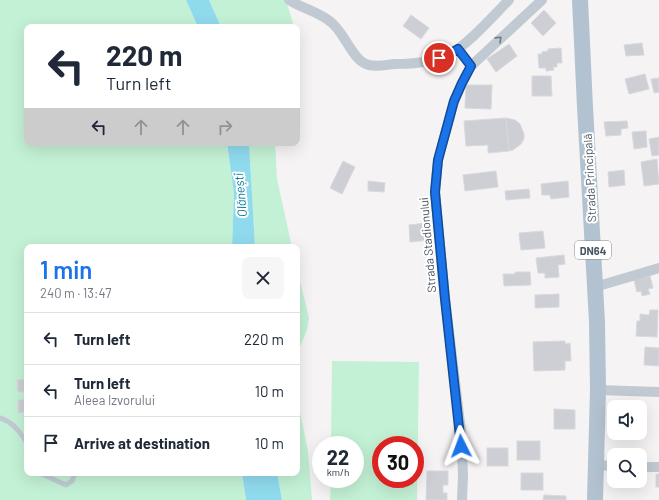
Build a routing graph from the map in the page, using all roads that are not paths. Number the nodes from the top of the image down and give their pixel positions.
1 (289, 0) edge
2 (509, 0) edge
3 (542, 0) edge
4 (580, 0) edge
5 (458, 49) junction
6 (471, 66) junction
7 (659, 268) edge
8 (595, 287) junction
9 (598, 390) junction
10 (659, 392) edge
11 (0, 418) edge
12 (24, 438) edge
13 (596, 465) junction
14 (607, 466) edge
15 (647, 467) edge
16 (659, 467) edge
17 (46, 476) edge
18 (74, 476) edge
19 (462, 500) edge
20 (596, 500) edge

1 - 5 street
2 - 5 street
6 -> 3 street, Strada Stadionului
4 - 8 main road, Strada Principală / DN64
5 - 6 street
6 - 19 street, Strada Stadionului
7 - 8 street
8 - 9 main road, Strada Principală / DN64
9 - 10 street
9 - 13 main road, Strada Principală / DN64
11 - 12 lane
13 - 14 street
13 - 20 main road, Strada Principală / DN64
15 - 16 street
17 - 18 lane

